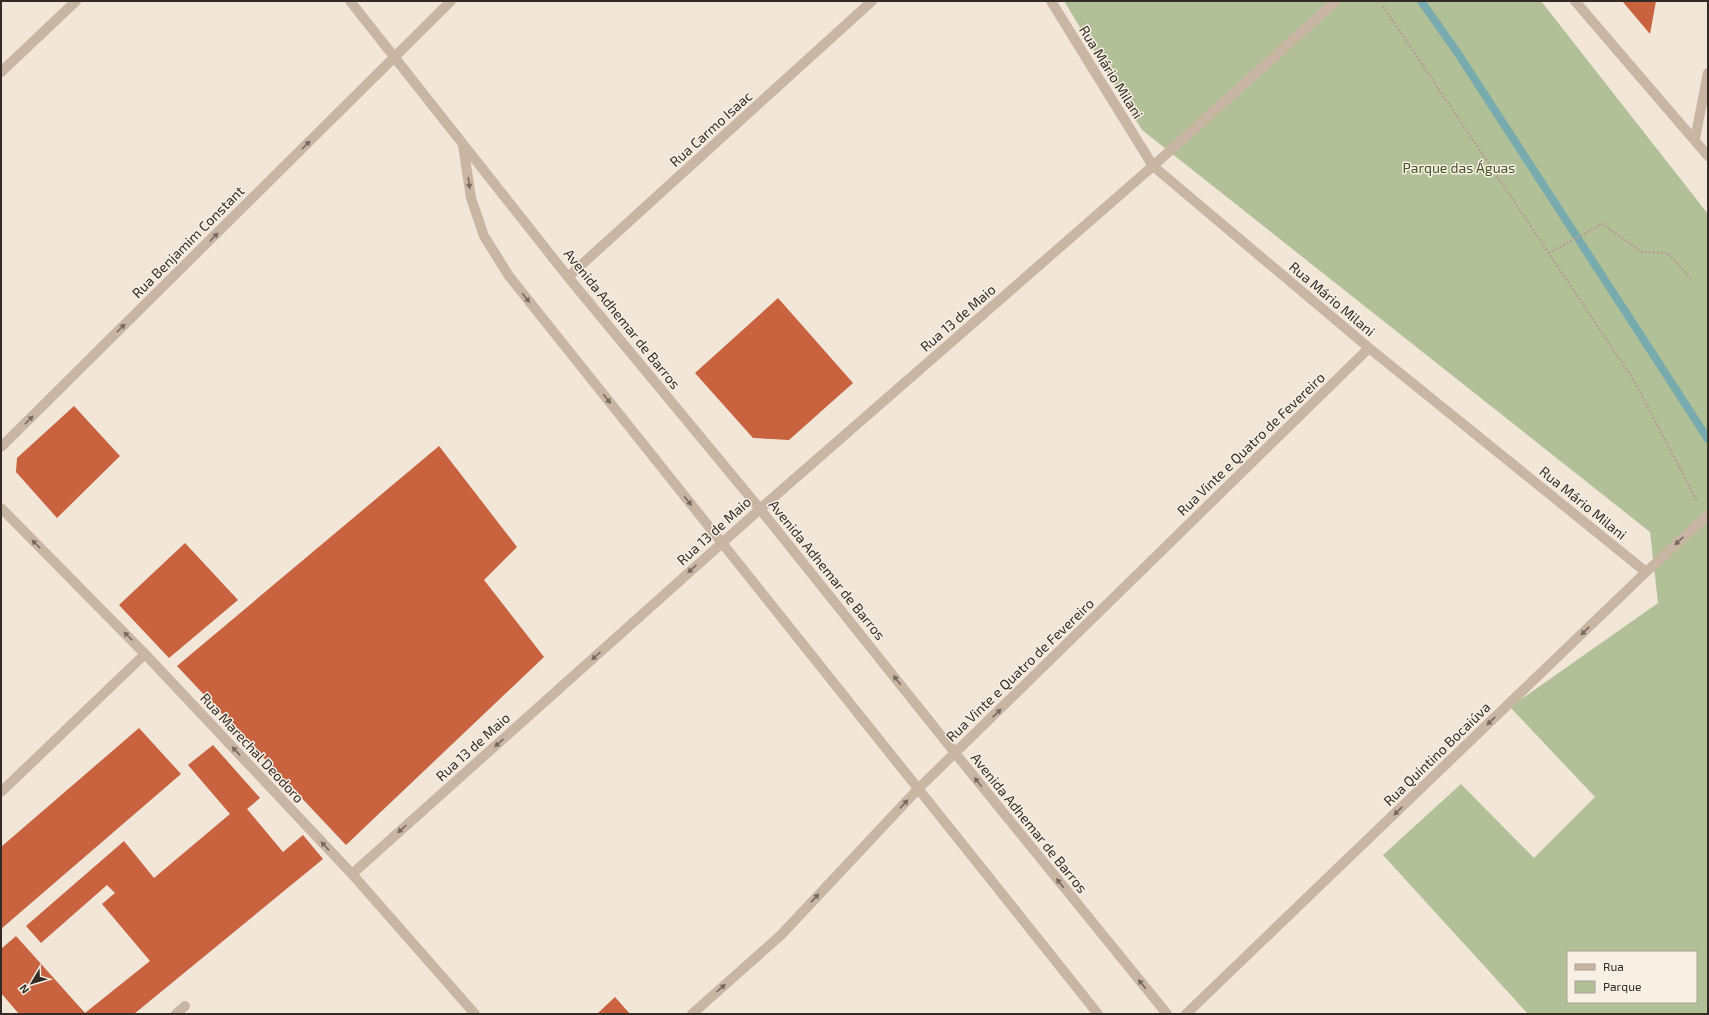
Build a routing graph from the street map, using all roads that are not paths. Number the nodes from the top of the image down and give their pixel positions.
1 (76, 1) edge
2 (350, 1) edge
3 (451, 1) edge
4 (872, 1) edge
5 (1051, 1) edge
6 (1336, 1) edge
7 (1575, 1) edge
8 (395, 57) junction
9 (1, 72) edge
10 (1708, 73) edge
11 (1695, 139) junction
12 (463, 145) junction
13 (1708, 156) edge
14 (1153, 166) junction
15 (568, 277) junction
16 (1369, 348) junction
17 (1, 447) edge
18 (1, 508) edge
19 (760, 509) junction
20 (1707, 516) edge
21 (722, 543) junction
22 (1646, 572) junction
23 (145, 654) junction
24 (955, 754) junction
25 (918, 789) junction
26 (1, 792) edge
27 (352, 874) junction
28 (186, 1006) dead end
29 (176, 1014) edge
30 (475, 1014) edge
31 (692, 1014) edge
32 (1098, 1014) edge
33 (1167, 1014) edge
34 (1186, 1014) edge

1 - 9 street
2 - 8 street, Avenida Adhemar de Barros
3 - 8 street, Rua Benjamim Constant
4 - 15 street, Rua Carmo Isaac
5 - 14 street, Rua Mário Milani
6 - 14 street, Rua 13 de Maio
7 - 11 street
8 - 12 street, Avenida Adhemar de Barros
17 -> 8 street, Rua Benjamim Constant
10 - 11 street
11 - 13 street
12 - 15 street, Avenida Adhemar de Barros
12 -> 21 street, Avenida Adhemar de Barros
14 - 16 street, Rua Mário Milani
14 - 19 street, Rua 13 de Maio
15 - 19 street, Avenida Adhemar de Barros
16 - 22 street, Rua Mário Milani
24 -> 16 street, Rua Vinte e Quatro de Fevereiro
23 -> 18 street, Rua Marechal Deodoro
19 - 21 street, Rua 13 de Maio
24 -> 19 street, Avenida Adhemar de Barros
20 -> 22 street, Rua Quintino Bocaiúva
21 - 25 street, Avenida Adhemar de Barros
21 -> 27 street, Rua 13 de Maio
22 -> 34 street, Rua Quintino Bocaiúva
23 - 26 street
27 -> 23 street, Rua Marechal Deodoro
24 - 25 street, Rua Vinte e Quatro de Fevereiro
33 -> 24 street, Avenida Adhemar de Barros
31 -> 25 street, Rua Vinte e Quatro de Fevereiro
25 - 32 street, Avenida Adhemar de Barros
27 - 30 street, Rua Marechal Deodoro
28 - 29 street

